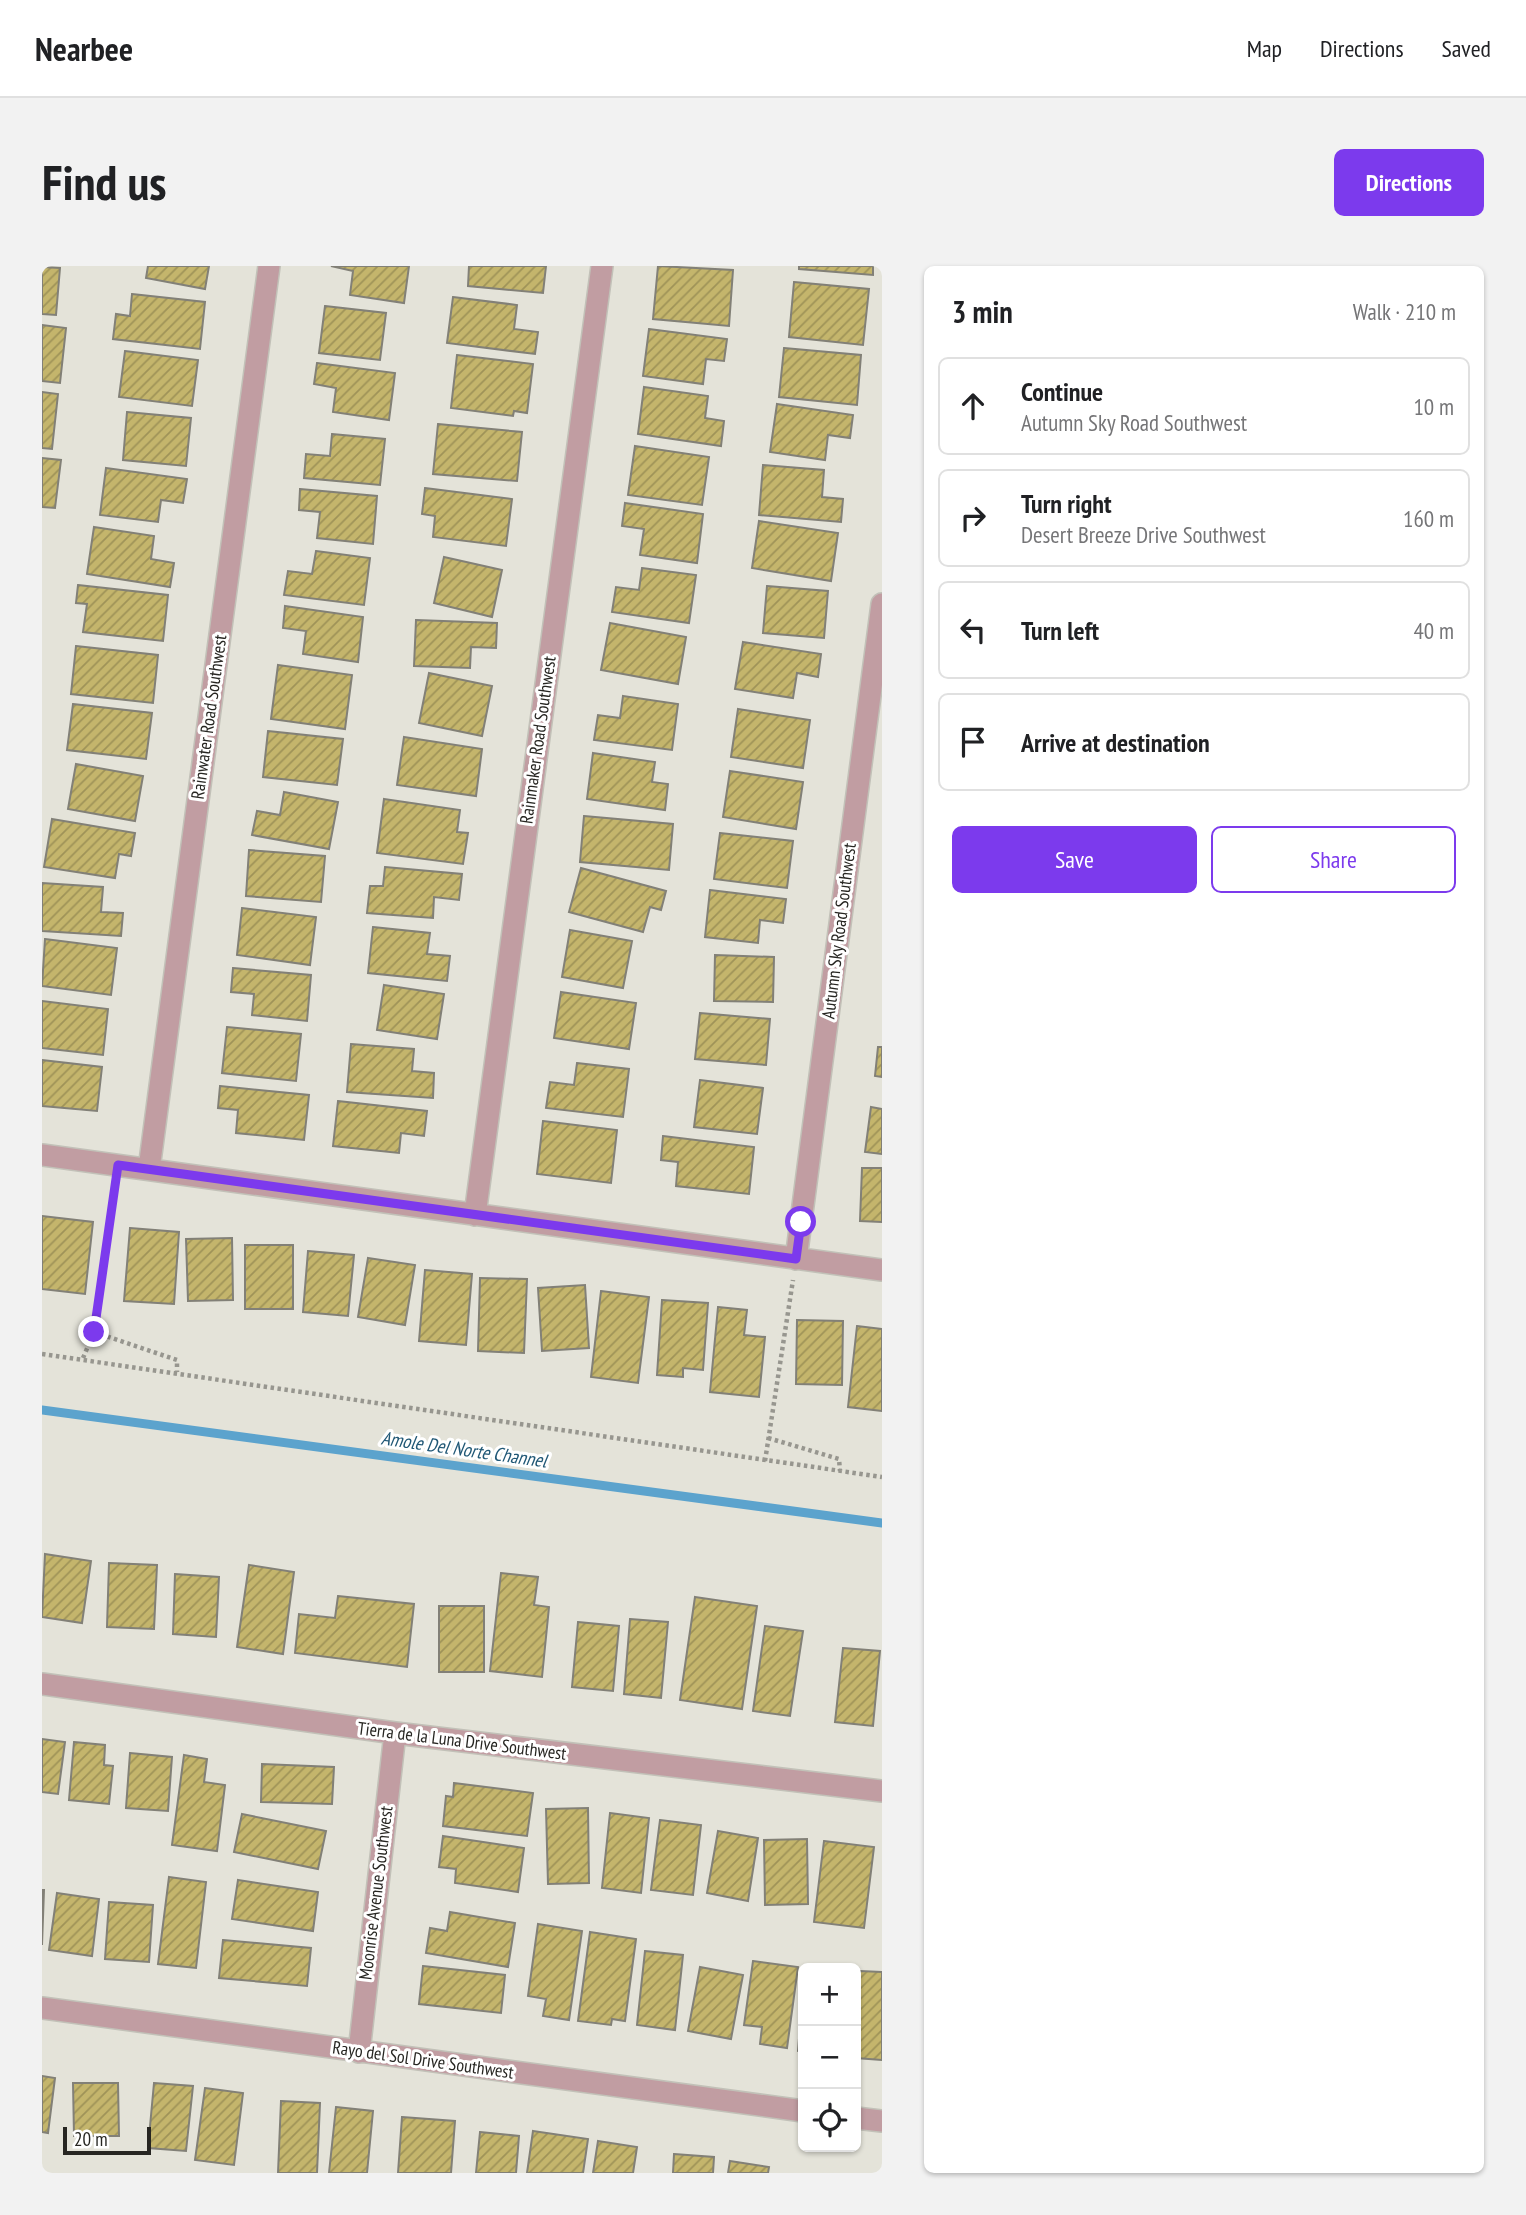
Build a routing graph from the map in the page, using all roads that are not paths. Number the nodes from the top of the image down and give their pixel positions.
1 (269, 266) edge
2 (602, 266) edge
3 (882, 604) edge
4 (42, 1155) edge
5 (149, 1169) junction
6 (475, 1215) junction
7 (796, 1259) junction
8 (882, 1270) edge
9 (42, 1684) edge
10 (395, 1734) junction
11 (882, 1791) edge
12 (42, 2008) edge
13 (359, 2052) junction
14 (798, 2110) edge
15 (861, 2119) edge
16 (882, 2121) edge

1 - 5 street, Rainwater Road Southwest
2 - 6 street, Rainmaker Road Southwest
3 - 7 street, Autumn Sky Road Southwest
4 - 5 street
5 - 6 street
6 - 7 street
7 - 8 street
9 - 10 street, Tierra de la Luna Drive Southwest
10 - 11 street, Tierra de la Luna Drive Southwest
10 - 13 street, Moonrise Avenue Southwest
12 - 13 street, Rayo del Sol Drive Southwest
13 - 14 street, Rayo del Sol Drive Southwest
15 - 16 street

